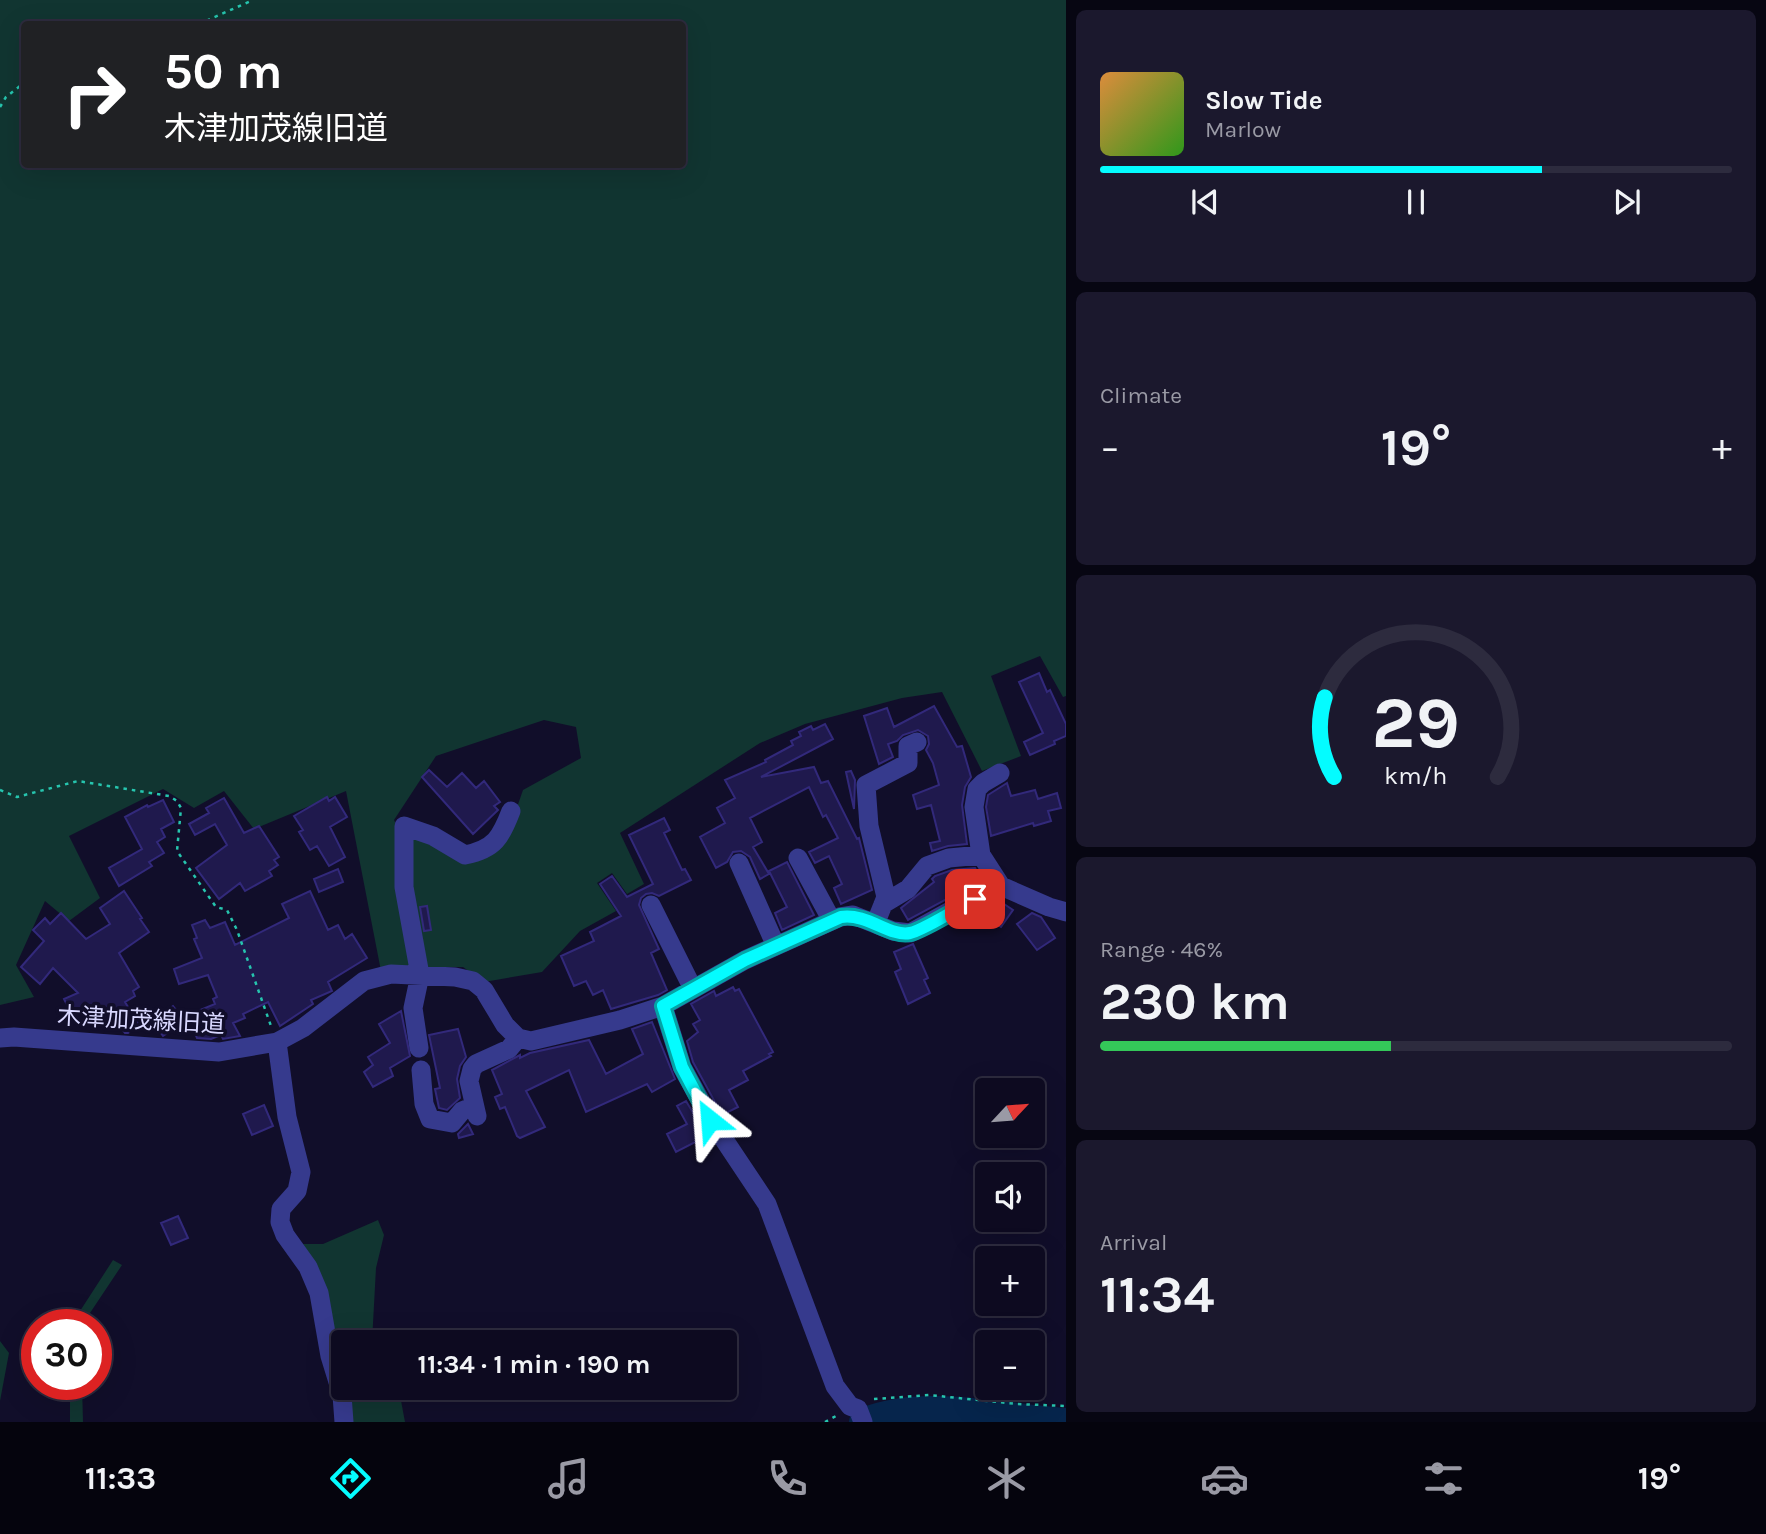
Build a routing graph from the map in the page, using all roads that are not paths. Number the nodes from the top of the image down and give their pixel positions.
1 (917, 742) dead end
2 (1000, 773) dead end
3 (511, 811) dead end
4 (981, 855) junction
5 (799, 858) dead end
6 (739, 863) dead end
7 (1001, 886) junction
8 (651, 905) dead end
9 (1066, 912) edge
10 (880, 913) junction
11 (832, 921) junction
12 (776, 946) junction
13 (420, 975) junction
14 (693, 989) junction
15 (663, 1006) junction
16 (0, 1038) edge
17 (518, 1038) junction
18 (277, 1042) junction
19 (419, 1048) dead end
20 (421, 1070) dead end
21 (857, 1412) edge
22 (344, 1422) edge

1 - 10 street
2 - 4 street
3 - 13 street
4 - 7 street
4 - 10 street
5 - 11 street
6 - 12 street
7 - 9 street
7 - 10 street
8 - 14 street
10 - 11 street
11 - 12 street
12 - 14 street
13 - 17 street, 木津加茂線旧道
13 - 18 street, 木津加茂線旧道
13 - 19 street
14 - 15 street
15 - 17 street
15 - 21 street
16 - 18 street, 木津加茂線旧道
17 - 20 street
18 - 22 street

